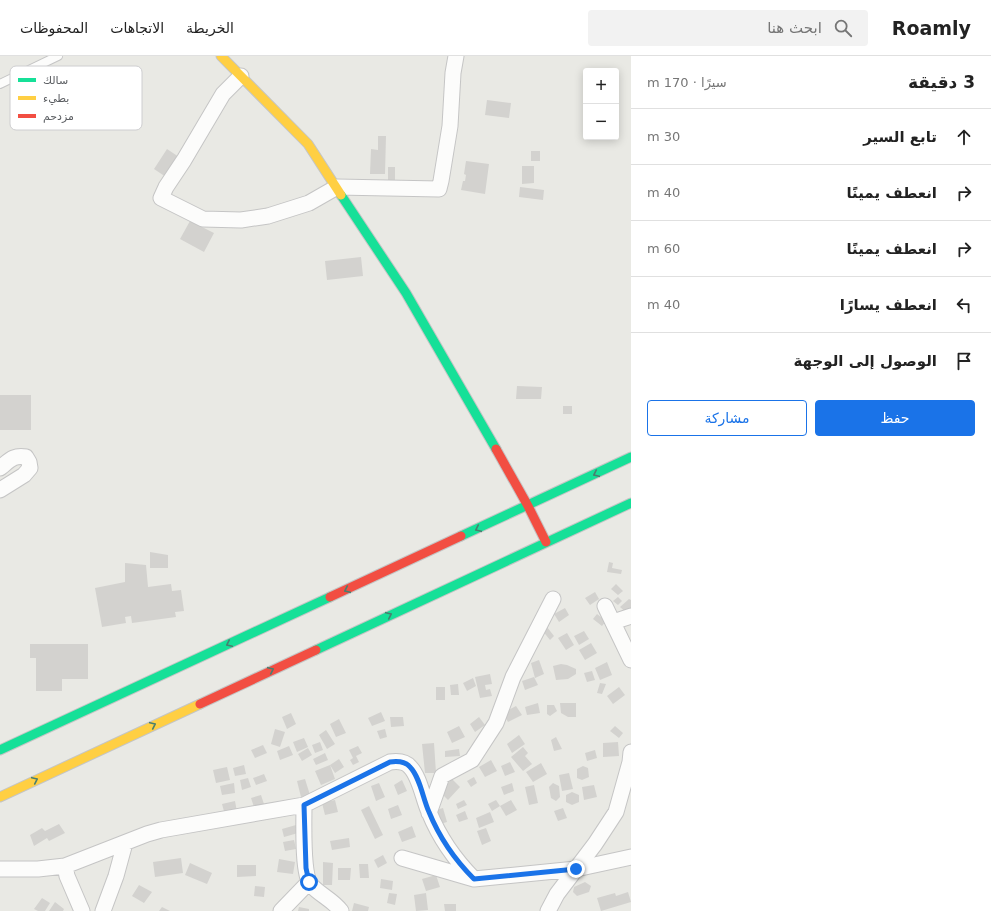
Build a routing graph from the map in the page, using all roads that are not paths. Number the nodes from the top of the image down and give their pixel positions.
1 (58, 56) edge
2 (221, 56) edge
3 (456, 56) edge
4 (37, 66) edge
5 (241, 76) junction
6 (10, 79) edge
7 (0, 84) edge
8 (337, 187) junction
9 (631, 457) edge
10 (0, 468) edge
11 (0, 490) edge
12 (631, 503) edge
13 (528, 506) junction
14 (546, 542) junction
15 (553, 599) dead end
16 (605, 606) dead end
17 (631, 616) edge
18 (613, 622) junction
19 (631, 660) edge
20 (0, 750) edge
21 (631, 752) edge
22 (0, 797) edge
23 (304, 805) junction
24 (429, 813) junction
25 (125, 843) junction
26 (631, 857) edge
27 (402, 858) dead end
28 (66, 866) junction
29 (0, 869) edge
30 (576, 869) junction
31 (474, 879) junction
32 (309, 882) junction
33 (82, 911) edge
34 (103, 911) edge
35 (282, 911) edge
36 (341, 911) edge
37 (548, 911) edge

1 - 4 lane
2 - 5 main road
3 - 8 street
5 - 8 main road
5 - 8 street
6 - 7 lane
8 - 13 main road
9 -> 13 main road
10 - 11 street
12 - 14 main road
13 - 14 main road
13 -> 20 main road
22 -> 14 main road
15 - 24 street
16 - 18 street
17 - 18 street
18 - 19 street
21 - 30 street
23 - 24 street
23 - 25 street
23 - 32 street
24 - 31 street
25 - 28 street
25 - 34 street
26 - 30 street
27 - 31 street
28 - 29 street
28 - 33 street
30 - 31 street
30 - 37 street
32 - 35 street
32 - 36 street

